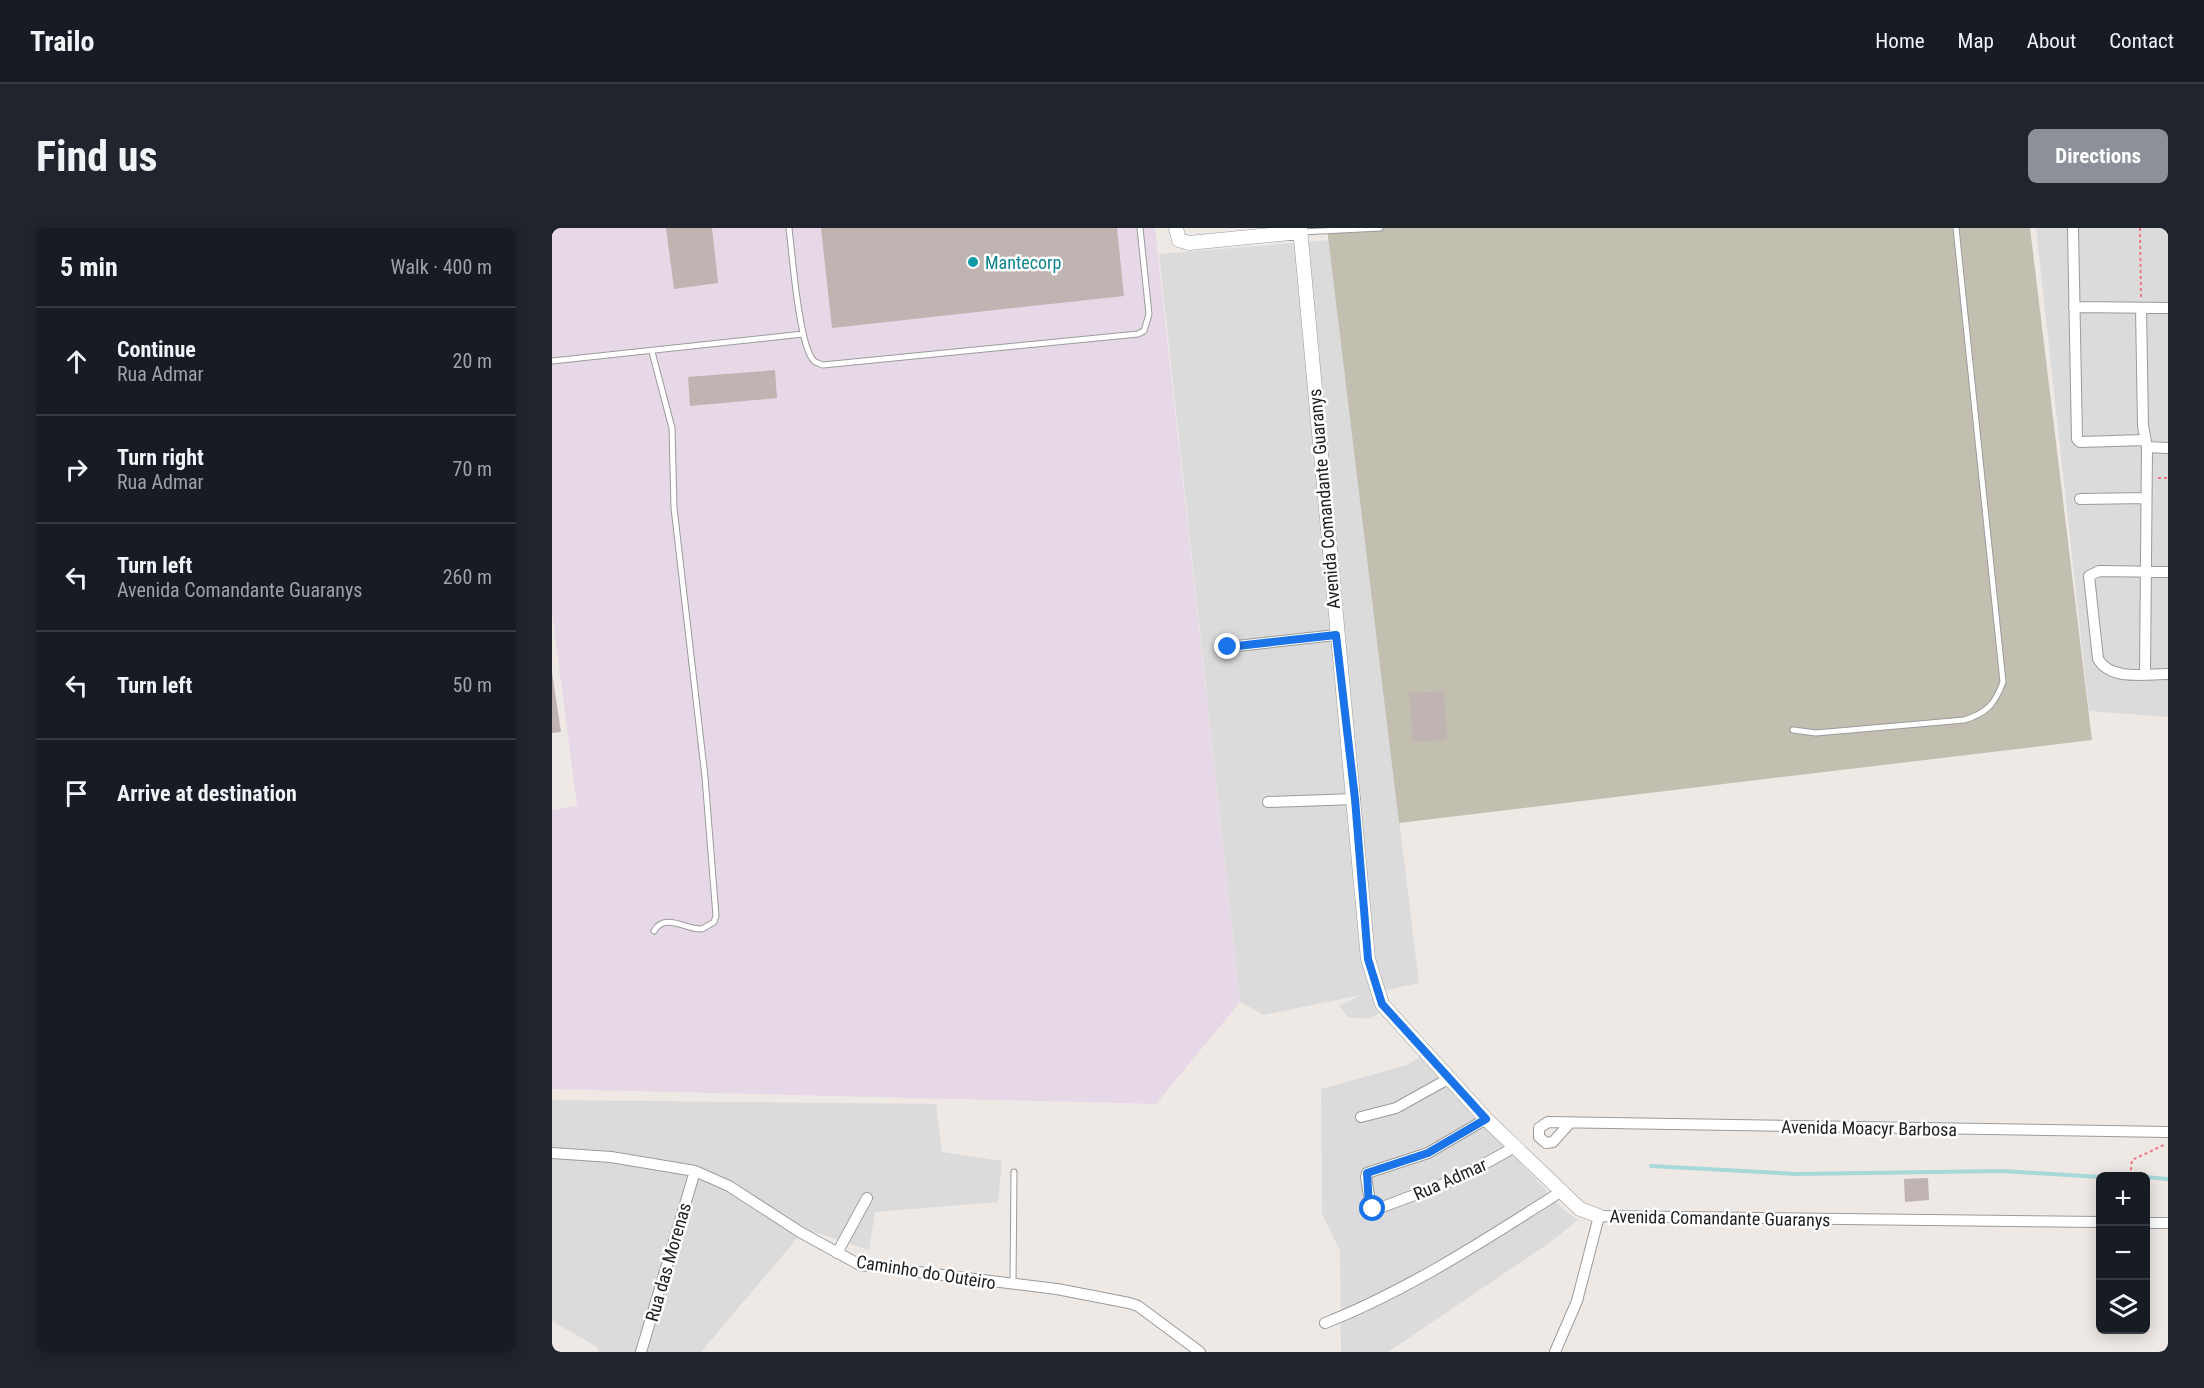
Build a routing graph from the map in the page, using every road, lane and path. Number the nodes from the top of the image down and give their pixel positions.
1 (789, 228) edge
2 (1140, 228) edge
3 (1176, 228) edge
4 (1380, 228) edge
5 (1956, 228) edge
6 (2073, 228) edge
7 (2140, 228) edge
8 (1300, 230) edge
9 (2074, 307) junction
10 (2141, 308) junction
11 (2168, 308) edge
12 (803, 334) junction
13 (651, 352) junction
14 (552, 361) edge
15 (2146, 444) junction
16 (2168, 448) edge
17 (2146, 498) junction
18 (2080, 500) dead end
19 (2145, 572) junction
20 (2168, 572) edge
21 (1336, 635) junction
22 (1228, 647) dead end
23 (2145, 674) junction
24 (2168, 674) edge
25 (1793, 730) dead end
26 (1355, 799) junction
27 (1269, 802) dead end
28 (654, 932) dead end
29 (1448, 1079) junction
30 (1360, 1117) dead end
31 (1486, 1119) junction
32 (1569, 1124) dead end
33 (2168, 1132) edge
34 (1515, 1147) junction
35 (552, 1154) edge
36 (695, 1171) junction
37 (1014, 1172) dead end
38 (2130, 1172) edge
39 (1562, 1191) junction
40 (867, 1198) dead end
41 (1599, 1216) junction
42 (2096, 1222) edge
43 (2150, 1223) edge
44 (2168, 1223) edge
45 (837, 1253) junction
46 (1013, 1285) junction
47 (1325, 1323) dead end
48 (641, 1352) edge
49 (1200, 1352) edge
50 (1555, 1352) edge

1 - 12 lane
2 - 12 lane
3 - 8 street
4 - 8 lane
5 - 25 lane
6 - 9 street
7 - 10 path
8 - 21 street, Avenida Comandante Guaranys
9 - 10 street
9 - 15 street
10 - 11 street
10 - 15 street
12 - 13 lane
13 - 14 lane
13 - 28 lane
15 - 16 street
15 - 17 street
17 - 18 street
17 - 19 street
19 - 20 street
19 - 23 street
19 - 23 street
21 - 22 street
21 - 26 street, Avenida Comandante Guaranys
23 - 24 street
26 - 27 street
26 - 29 street, Avenida Comandante Guaranys
29 - 30 street
29 - 31 street, Avenida Comandante Guaranys
31 - 34 street, Avenida Comandante Guaranys
31 - 34 street, Rua Admar
32 - 33 street, Avenida Moacyr Barbosa
33 - 38 path
34 - 39 street, Avenida Comandante Guaranys
35 - 36 street, Caminho do Outeiro
36 - 45 street, Caminho do Outeiro
36 - 48 street, Rua das Morenas
37 - 46 lane
39 - 41 street, Avenida Comandante Guaranys
39 - 47 street
40 - 45 street
41 - 42 street, Avenida Comandante Guaranys
41 - 50 street
43 - 44 street
45 - 46 street, Caminho do Outeiro
46 - 49 street, Caminho do Outeiro

